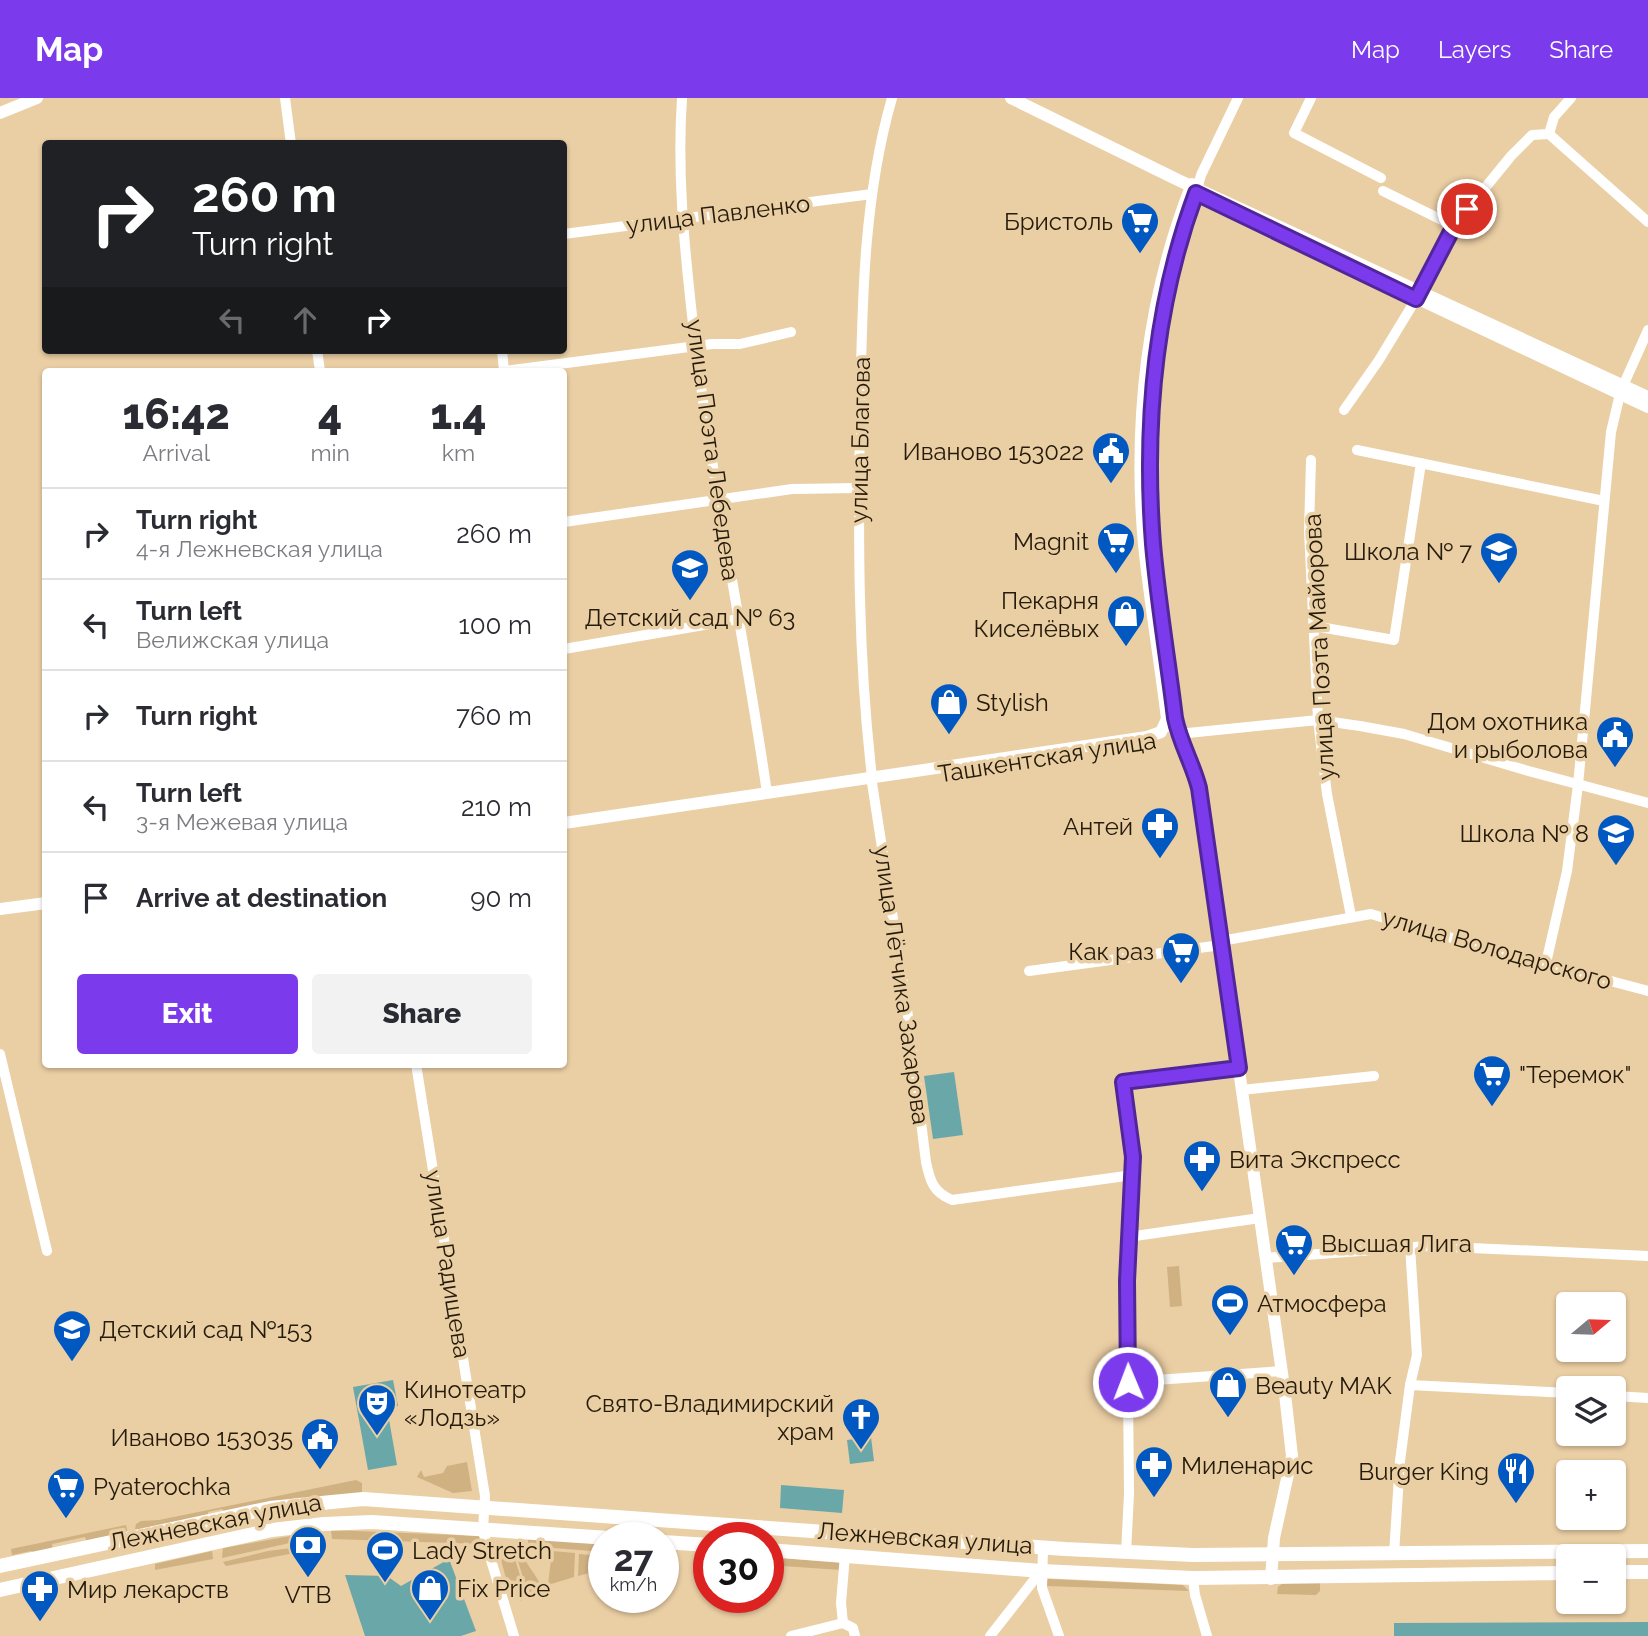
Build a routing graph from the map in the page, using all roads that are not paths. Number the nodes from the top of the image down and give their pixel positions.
1 (37, 98) edge
2 (285, 98) edge
3 (682, 98) edge
4 (892, 98) edge
5 (1011, 98) edge
6 (1238, 98) edge
7 (1311, 98) edge
8 (1571, 98) edge
9 (0, 113) edge
10 (1549, 134) junction
11 (290, 140) edge
12 (1381, 178) dead end
13 (1195, 186) junction
14 (1383, 191) dead end
15 (872, 194) junction
16 (682, 219) junction
17 (1648, 222) edge
18 (1454, 226) junction
19 (567, 234) edge
20 (1419, 294) junction
21 (1648, 330) edge
22 (791, 332) dead end
23 (696, 346) junction
24 (528, 368) edge
25 (1622, 390) junction
26 (1648, 397) edge
27 (1648, 407) edge
28 (1343, 410) dead end
29 (1357, 450) dead end
30 (1311, 460) dead end
31 (1421, 463) junction
32 (859, 488) junction
33 (717, 500) junction
34 (1604, 501) junction
35 (567, 522) edge
36 (739, 619) junction
37 (1314, 626) junction
38 (567, 648) edge
39 (1318, 720) junction
40 (1173, 725) junction
41 (872, 780) junction
42 (1578, 785) junction
43 (768, 796) junction
44 (1648, 803) edge
45 (612, 818) junction
46 (567, 823) edge
47 (567, 828) edge
48 (42, 897) edge
49 (0, 902) edge
50 (42, 904) edge
51 (0, 909) edge
52 (1351, 916) junction
53 (1221, 943) junction
54 (1546, 963) junction
55 (1029, 971) dead end
56 (1648, 990) edge
57 (0, 1054) edge
58 (417, 1068) edge
59 (1239, 1068) junction
60 (1374, 1076) dead end
61 (1242, 1090) junction
62 (1133, 1175) junction
63 (1260, 1218) junction
64 (1128, 1237) junction
65 (1410, 1247) junction
66 (47, 1251) dead end
67 (1648, 1256) edge
68 (1265, 1258) junction
69 (1282, 1371) junction
70 (1128, 1382) junction
71 (1409, 1385) junction
72 (1556, 1392) edge
73 (1626, 1397) edge
74 (1648, 1398) edge
75 (484, 1506) junction
76 (483, 1530) junction
77 (588, 1537) edge
78 (1043, 1548) junction
79 (784, 1550) edge
80 (1648, 1551) edge
81 (1126, 1553) junction
82 (1552, 1553) junction
83 (1394, 1554) junction
84 (845, 1555) junction
85 (1272, 1555) junction
86 (0, 1566) edge
87 (1041, 1571) junction
88 (1626, 1572) edge
89 (1648, 1572) edge
90 (1551, 1574) junction
91 (1556, 1574) edge
92 (1193, 1578) junction
93 (1271, 1579) junction
94 (0, 1590) edge
95 (843, 1623) junction
96 (514, 1636) edge
97 (792, 1636) edge
98 (855, 1636) edge
99 (990, 1636) edge
100 (1059, 1636) edge
101 (1207, 1636) edge

1 - 9 main road
2 - 11 street
3 - 16 street, улица Поэта Лебедева
4 - 15 street, улица Благова
5 - 13 main road
6 - 13 street
7 - 12 street
8 - 10 street
10 - 17 street
10 - 18 street
13 - 20 main road
13 - 40 main road
14 - 18 street
15 - 16 street, улица Павленко
15 - 32 street, улица Благова
16 - 19 street, улица Павленко
16 - 23 street, улица Поэта Лебедева
18 - 20 street
20 - 25 main road
20 - 28 street
21 - 25 street
22 - 23 street
23 - 24 street
23 - 33 street, улица Поэта Лебедева
25 - 26 main road
25 - 27 main road
25 - 34 street
29 - 31 street
30 - 37 street, улица Поэта Майорова
31 - 34 street
31 - 37 street
32 - 33 street
32 - 41 street, улица Благова
33 - 35 street
33 - 36 street, улица Поэта Лебедева
34 - 42 street
36 - 38 street
36 - 43 street, улица Поэта Лебедева
37 - 39 street, улица Поэта Майорова
39 - 40 street, Ташкентская улица
39 - 42 street, Ташкентская улица
39 - 52 street, улица Поэта Майорова
40 - 41 main road, Ташкентская улица
40 - 53 main road
41 - 43 main road, Ташкентская улица
41 - 62 street, улица Лётчика Захарова
42 - 44 street, Ташкентская улица
42 - 54 street
43 - 45 main road, Ташкентская улица
45 - 46 main road, Ташкентская улица
45 - 47 main road, Ташкентская улица
48 - 49 main road
50 - 51 main road
52 - 53 street, улица Володарского
52 - 54 street, улица Володарского
53 - 55 street, улица Володарского
53 - 59 main road
54 - 56 street, улица Володарского
57 - 66 street
58 - 75 street, улица Радищева
59 - 61 main road
59 - 62 street
60 - 61 street
61 - 63 main road
62 - 64 street
63 - 64 street
63 - 68 main road
64 - 70 street
65 - 67 street
65 - 68 street
65 - 71 street
68 - 69 main road
69 - 70 street
69 - 85 main road
70 - 81 street
71 - 72 street
71 - 83 street
73 - 74 street
75 - 76 street, улица Радищева
75 - 78 highway, Лежневская улица
75 - 86 highway, Лежневская улица
76 - 77 highway, Лежневская улица
76 - 94 highway, Лежневская улица
76 - 96 street, улица Радищева
78 - 81 highway, Лежневская улица
78 - 87 street
79 - 84 highway, Лежневская улица
80 - 82 highway, Лежневская улица
81 - 85 highway, Лежневская улица
82 - 83 highway, Лежневская улица
82 - 90 highway
83 - 85 highway, Лежневская улица
84 - 87 highway, Лежневская улица
84 - 95 street
85 - 93 main road
87 - 92 highway, Лежневская улица
87 - 99 street
87 - 100 street
88 - 89 highway
90 - 91 highway, Лежневская улица
90 - 93 highway, Лежневская улица
92 - 93 highway, Лежневская улица
92 - 101 street
95 - 97 street
95 - 98 street

